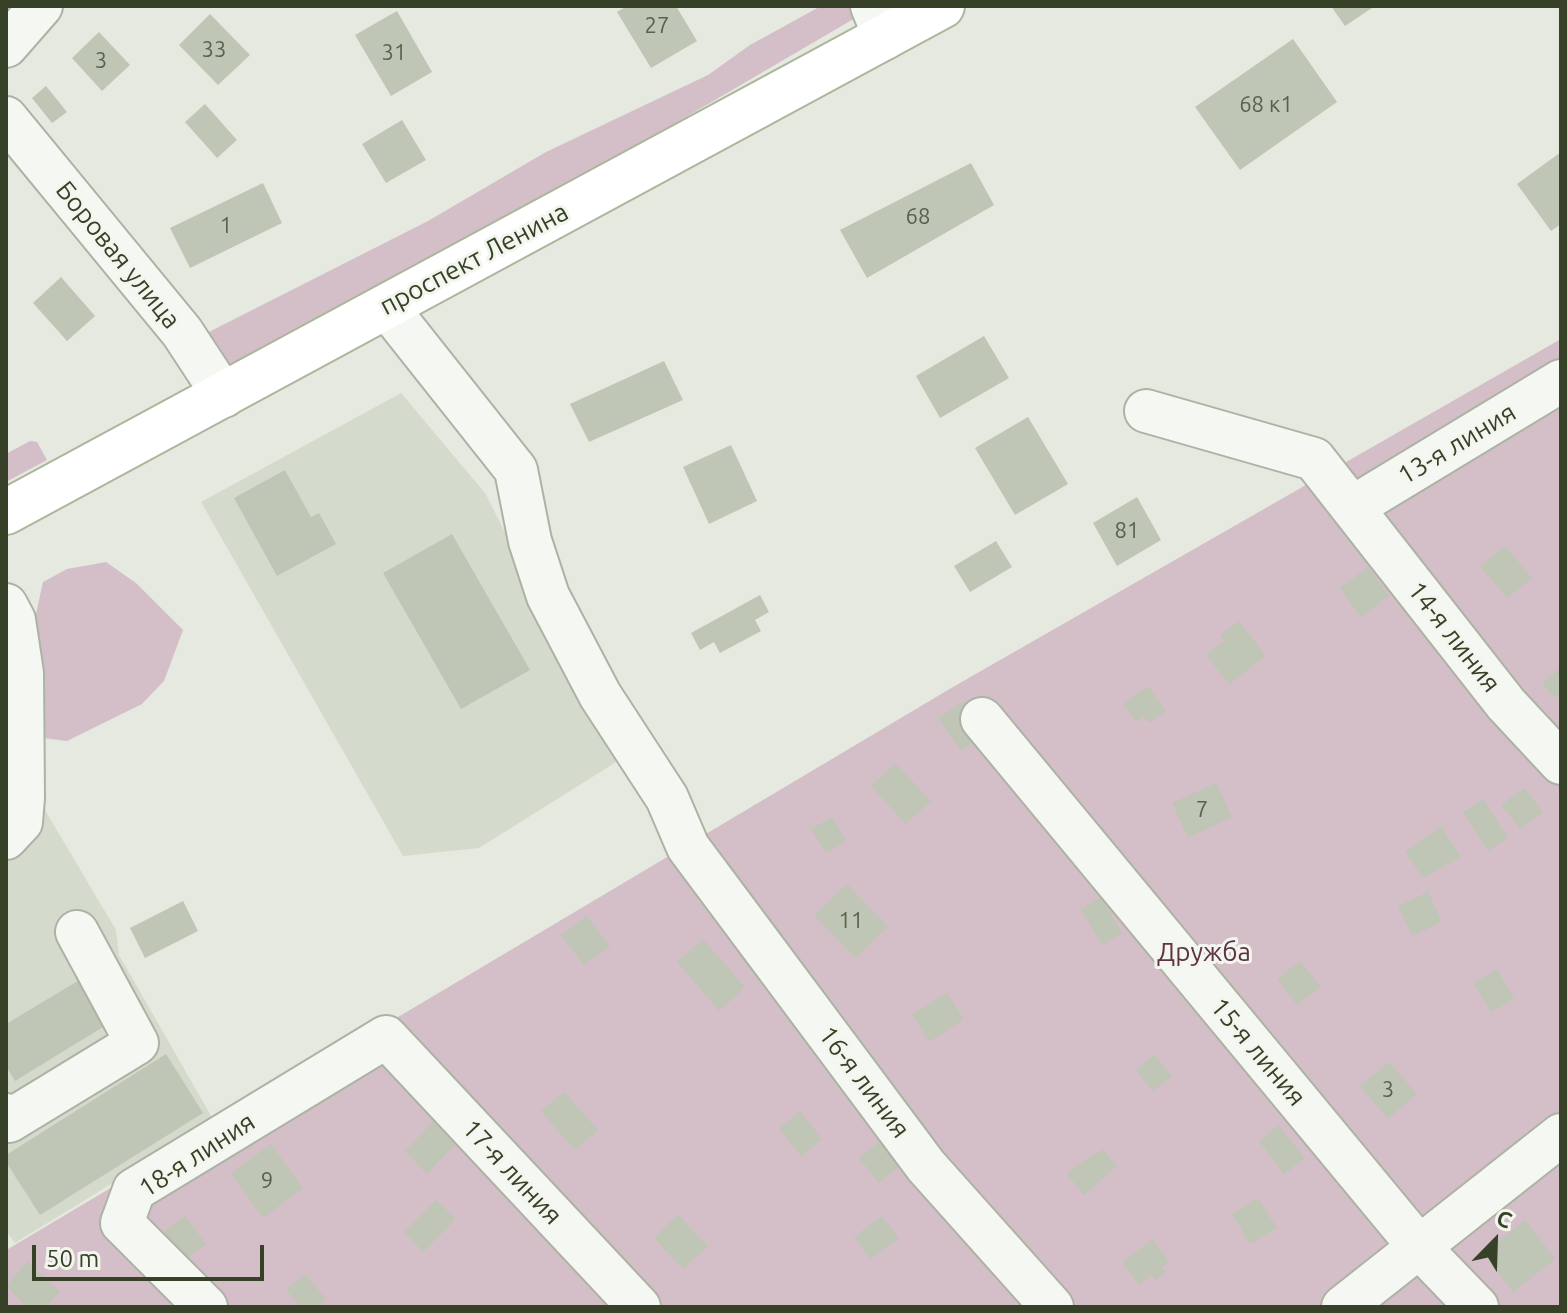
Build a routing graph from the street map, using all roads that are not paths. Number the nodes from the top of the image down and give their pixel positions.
1 (41, 6) edge
2 (942, 6) edge
3 (879, 22) edge
4 (6, 46) edge
5 (6, 118) edge
6 (386, 306) junction
7 (1561, 381) edge
8 (224, 396) junction
9 (1146, 411) dead end
10 (1353, 507) junction
11 (6, 512) edge
12 (6, 605) edge
13 (982, 719) dead end
14 (1561, 763) edge
15 (6, 838) edge
16 (77, 932) dead end
17 (386, 1037) joint
18 (6, 1115) edge
19 (1561, 1135) edge
20 (1421, 1249) junction
21 (206, 1307) edge
22 (639, 1307) edge
23 (1052, 1307) edge
24 (1343, 1307) edge
25 (1477, 1307) edge

1 - 4 street
2 - 3 main road, проспект Ленина
3 - 6 main road, проспект Ленина
5 - 8 street, Боровая улица
6 - 8 main road, проспект Ленина
6 - 23 street, 16-я линия
7 - 10 street, 13-я линия
8 - 11 main road, проспект Ленина
9 - 10 street, 14-я линия
10 - 14 street, 14-я линия
12 - 15 street
13 - 20 street, 15-я линия
16 - 18 street
17 - 21 street, 18-я линия
17 - 22 street, 17-я линия
19 - 20 street
20 - 24 street
20 - 25 street, 15-я линия

